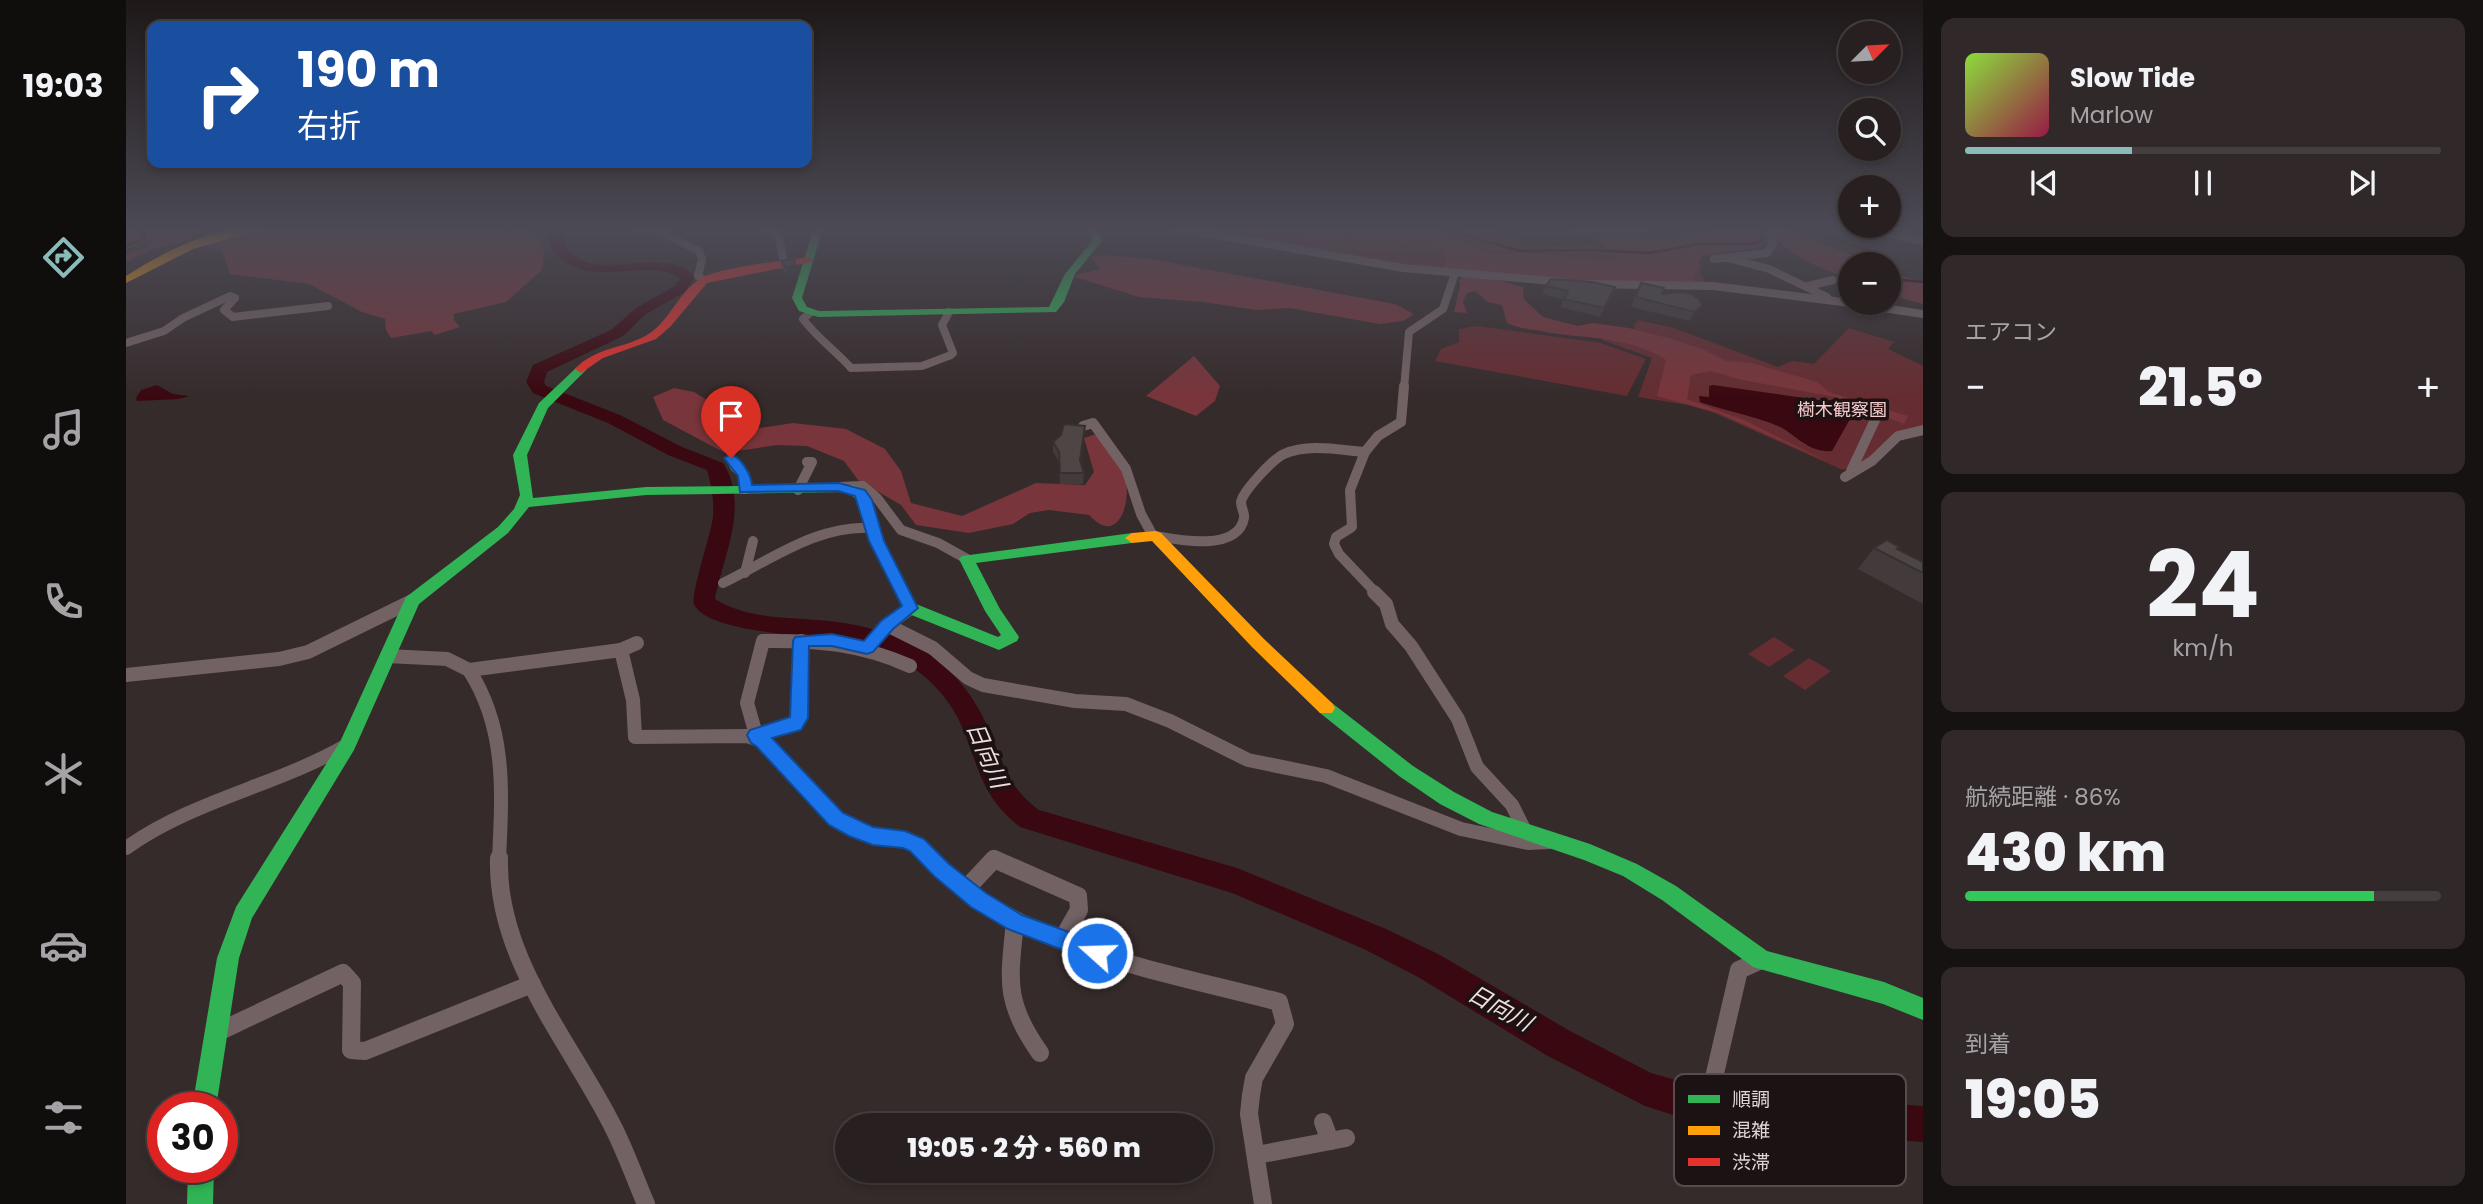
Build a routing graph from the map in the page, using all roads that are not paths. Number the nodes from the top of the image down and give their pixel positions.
1 (700, 284) edge
2 (801, 284) edge
3 (1065, 284) edge
4 (1451, 284) edge
5 (1615, 284) edge
6 (1804, 284) edge
7 (1816, 284) edge
8 (1808, 286) junction
9 (1834, 301) junction
10 (1838, 302) edge
11 (328, 306) dead end
12 (1901, 311) edge
13 (949, 312) junction
14 (810, 313) junction
15 (1923, 314) edge
16 (126, 343) edge
17 (1875, 420) dead end
18 (1083, 426) edge
19 (1923, 430) edge
20 (1365, 452) junction
21 (731, 458) dead end
22 (807, 462) dead end
23 (839, 487) junction
24 (731, 489) junction
25 (799, 490) junction
26 (525, 503) junction
27 (873, 527) junction
28 (1155, 536) junction
29 (752, 541) dead end
30 (967, 559) junction
31 (745, 573) junction
32 (723, 583) dead end
33 (412, 601) junction
34 (910, 608) junction
35 (886, 627) junction
36 (801, 641) junction
37 (638, 643) dead end
38 (869, 646) junction
39 (621, 650) junction
40 (387, 656) junction
41 (910, 666) dead end
42 (469, 670) junction
43 (126, 675) edge
44 (757, 737) junction
45 (348, 745) junction
46 (1525, 831) junction
47 (1557, 842) junction
48 (126, 848) edge
49 (965, 889) junction
50 (1015, 922) junction
51 (1062, 940) junction
52 (1761, 960) junction
53 (532, 985) junction
54 (1923, 1009) edge
55 (216, 1033) junction
56 (1040, 1053) dead end
57 (1715, 1074) edge
58 (207, 1092) edge
59 (1333, 1134) dead end
60 (1257, 1155) junction
61 (201, 1183) edge
62 (200, 1204) edge
63 (646, 1204) edge
64 (1263, 1204) edge

1 - 26 street
2 - 14 street
3 - 13 street
4 - 20 street
5 - 9 street
6 - 8 street
7 - 8 street
8 - 9 street
9 - 10 street
11 - 16 street
12 - 15 street
13 - 14 street
13 - 14 street
17 - 19 street
18 - 28 street
20 - 28 street
20 - 46 street
21 - 24 street
22 - 25 street
23 - 25 street
23 - 27 street
23 - 30 street
24 - 25 street
24 - 26 street
26 - 33 street
27 - 31 street
27 - 34 street
28 - 30 street
28 - 46 street
29 - 31 street
30 - 34 street
31 - 32 street
33 - 40 street
33 - 43 street
34 - 35 street
35 - 38 street
35 - 47 street
36 - 38 street
36 - 44 street
36 - 44 street
37 - 39 street
38 - 41 street
39 - 42 street
39 - 44 street
40 - 42 street
40 - 45 street
42 - 53 street
44 - 49 street
45 - 48 street
45 - 55 street
46 - 47 street
47 - 52 street
49 - 50 street
49 - 51 street
50 - 51 street
50 - 56 street
51 - 60 street
52 - 54 street
52 - 57 street
53 - 55 street
53 - 63 street
55 - 58 street
59 - 60 street
60 - 64 street
61 - 62 street

